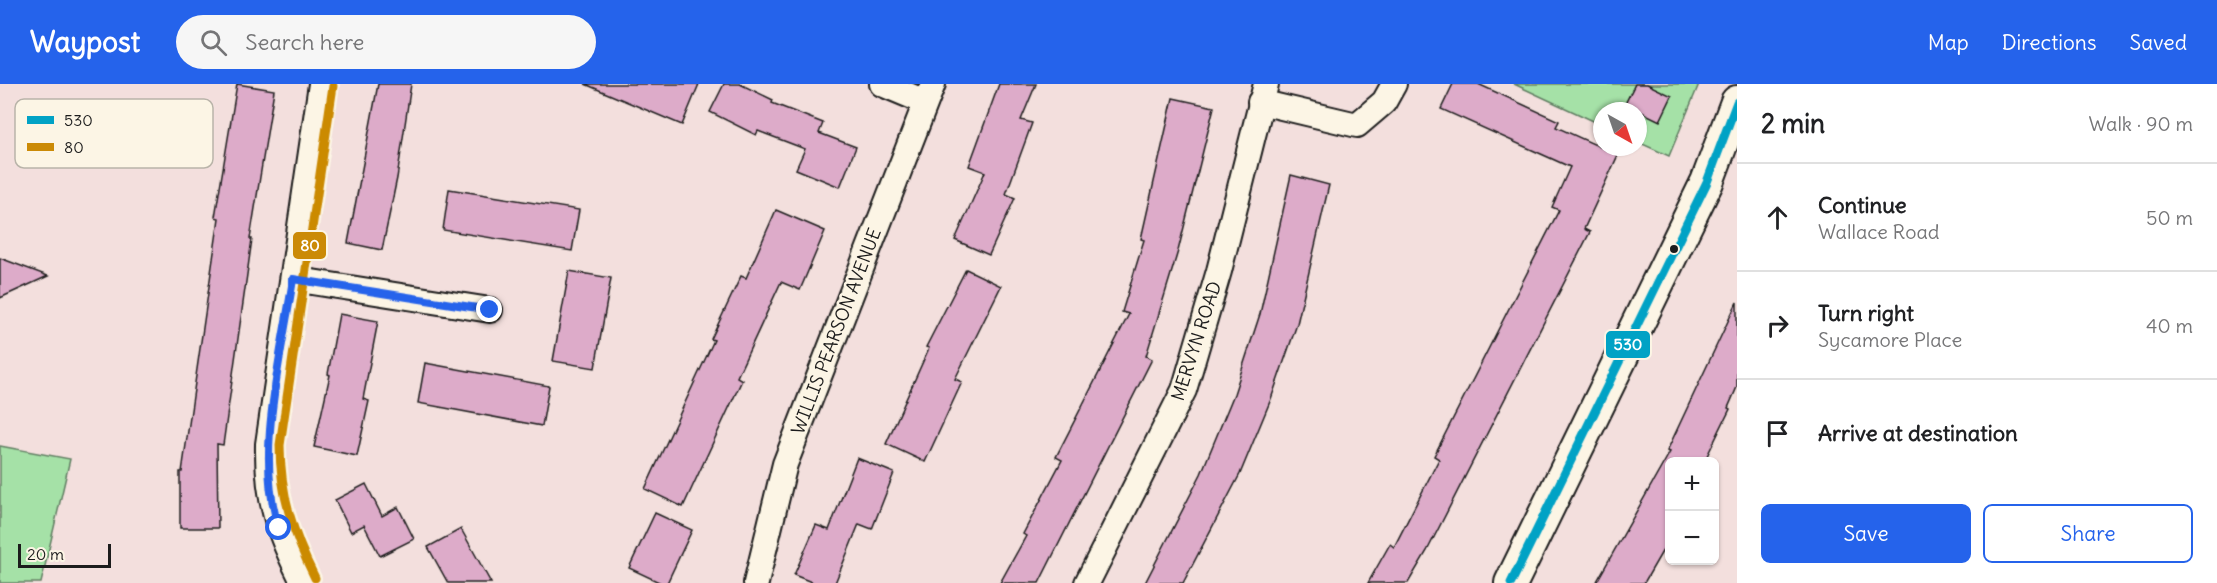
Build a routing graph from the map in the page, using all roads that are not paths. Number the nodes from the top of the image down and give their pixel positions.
1 (321, 84) edge
2 (882, 84) edge
3 (1394, 84) edge
4 (929, 93) edge
5 (1263, 93) edge
6 (1737, 102) edge
7 (1731, 137) edge
8 (293, 279) junction
9 (490, 310) dead end
10 (304, 583) edge
11 (756, 583) edge
12 (1087, 583) edge
13 (1511, 583) edge

1 - 8 street
2 - 4 street
3 - 5 street
4 - 11 street, WILLIS PEARSON AVENUE
5 - 12 street, MERVYN ROAD
6 - 7 street
7 - 13 street
8 - 9 street
8 - 10 street

